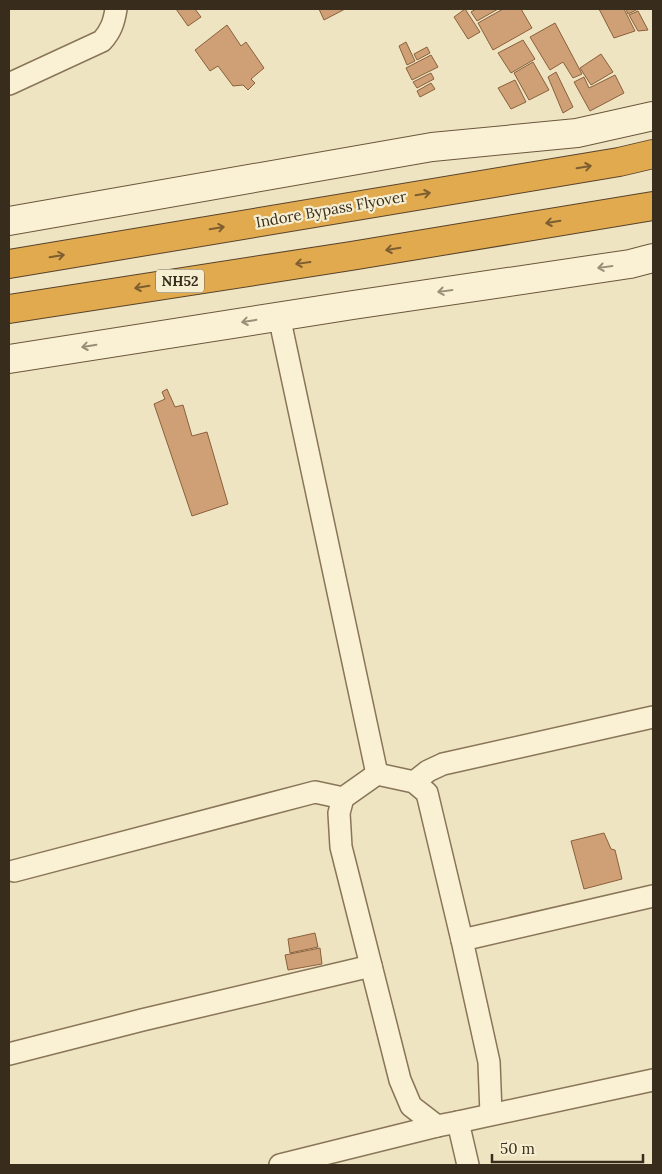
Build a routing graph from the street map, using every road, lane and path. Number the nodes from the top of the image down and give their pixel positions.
1 (116, 9) edge
2 (9, 84) edge
3 (653, 116) edge
4 (653, 154) edge
5 (653, 206) edge
6 (9, 221) edge
7 (653, 258) edge
8 (9, 264) edge
9 (9, 309) edge
10 (279, 316) junction
11 (9, 359) edge
12 (653, 716) edge
13 (376, 774) junction
14 (414, 782) junction
15 (343, 798) junction
16 (14, 871) dead end
17 (653, 896) edge
18 (462, 940) junction
19 (371, 966) junction
20 (9, 1054) edge
21 (653, 1080) edge
22 (492, 1114) junction
23 (458, 1122) junction
24 (437, 1126) junction
25 (280, 1165) edge
26 (468, 1165) edge

1 - 2 street
3 - 6 street
8 -> 4 highway, Indore Bypass Flyover
5 -> 9 highway, NH52
7 -> 10 street
10 -> 11 street
10 - 13 street
12 - 14 street
13 - 14 street
13 - 15 street
14 - 18 street
15 - 16 street
15 - 19 street
17 - 18 street
18 - 22 street
19 - 20 street
19 - 24 street
21 - 22 street
22 - 23 street
23 - 24 street
23 - 26 street
24 - 25 street

